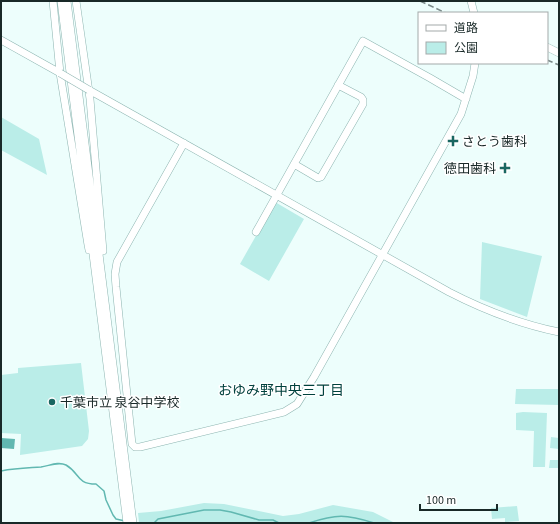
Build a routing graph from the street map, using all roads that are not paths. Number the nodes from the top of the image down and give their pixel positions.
1 (53, 1) edge
2 (61, 1) edge
3 (67, 1) edge
4 (76, 1) edge
5 (471, 1) edge
6 (475, 12) edge
7 (1, 40) edge
8 (548, 48) edge
9 (559, 53) edge
10 (475, 64) edge
11 (60, 73) junction
12 (338, 85) junction
13 (89, 90) junction
14 (466, 99) junction
15 (184, 143) junction
16 (294, 164) junction
17 (277, 195) junction
18 (256, 232) dead end
19 (382, 254) junction
20 (95, 263) junction
21 (103, 285) junction
22 (559, 332) edge
23 (130, 520) edge

1 - 11 street
2 - 20 street
3 - 21 street
4 - 13 street
5 - 6 street
7 - 11 street
8 - 9 street
10 - 14 street
11 - 13 street, bridge
11 - 20 street
12 - 14 street
12 - 16 street
12 - 16 street
13 - 15 street
13 - 21 street
14 - 19 street
15 - 17 street
15 - 19 street
16 - 17 street
17 - 18 street
17 - 19 street
19 - 22 street
20 - 23 street
21 - 23 street

